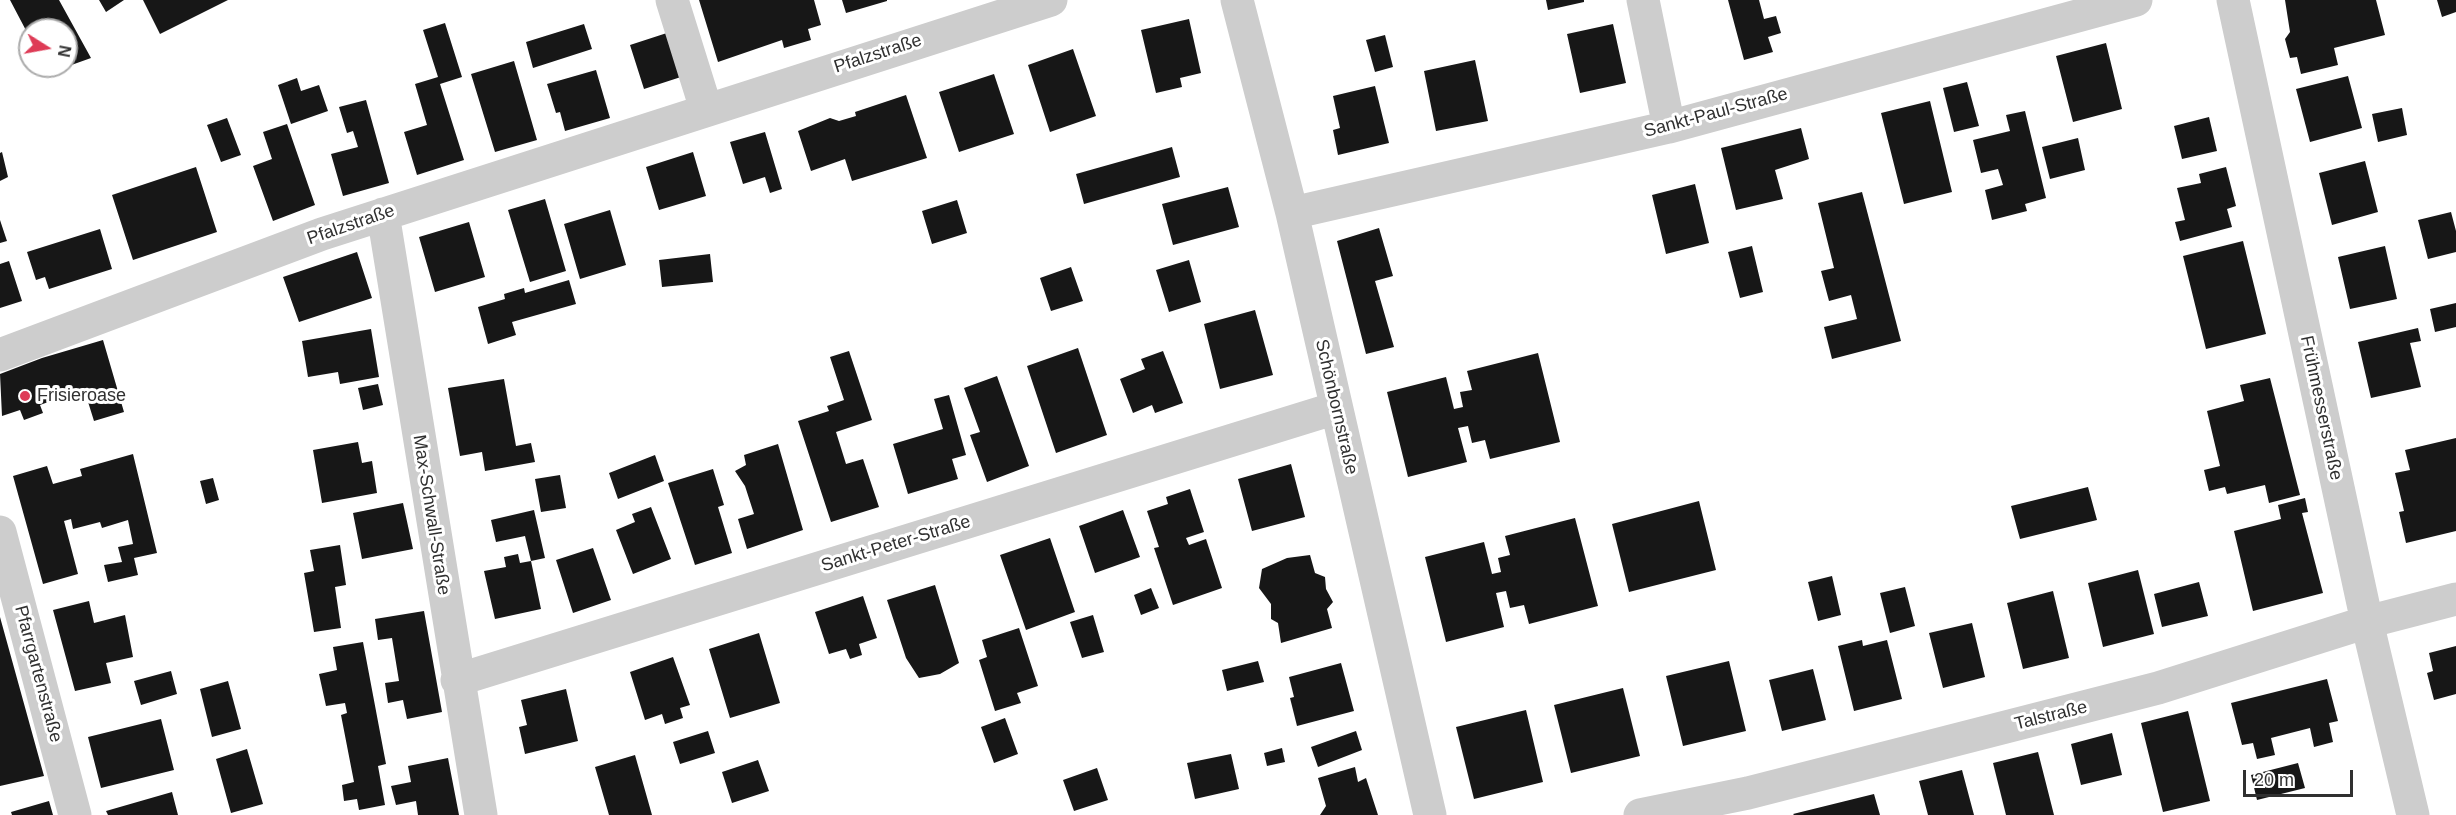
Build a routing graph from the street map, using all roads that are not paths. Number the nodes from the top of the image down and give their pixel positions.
1 (672, 0) edge
2 (1051, 0) edge
3 (1237, 0) edge
4 (1643, 0) edge
5 (2136, 0) edge
6 (2233, 0) edge
7 (706, 109) junction
8 (1669, 127) junction
9 (1292, 213) junction
10 (383, 214) junction
11 (0, 355) edge
12 (1336, 408) junction
13 (0, 532) edge
14 (2456, 599) edge
15 (2367, 622) junction
16 (457, 680) junction
17 (1751, 804) edge
18 (75, 815) edge
19 (481, 815) edge
20 (1430, 815) edge
21 (1640, 815) edge
22 (2412, 815) edge

1 - 7 street
2 - 7 street, Pfalzstraße
3 - 9 street, Schönbornstraße
4 - 8 street
5 - 8 street, Sankt-Paul-Straße
6 - 15 street, Frühmesserstraße
7 - 10 street, Pfalzstraße
8 - 9 street, Sankt-Paul-Straße
9 - 12 street, Schönbornstraße
10 - 11 street, Pfalzstraße
10 - 16 street, Max-Schwall-Straße
12 - 16 street, Sankt-Peter-Straße
12 - 20 street, Schönbornstraße
13 - 18 street, Pfarrgartenstraße
14 - 15 street, Talstraße
15 - 17 street, Talstraße
15 - 22 street, Frühmesserstraße
16 - 19 street, Max-Schwall-Straße
17 - 21 street, Talstraße

